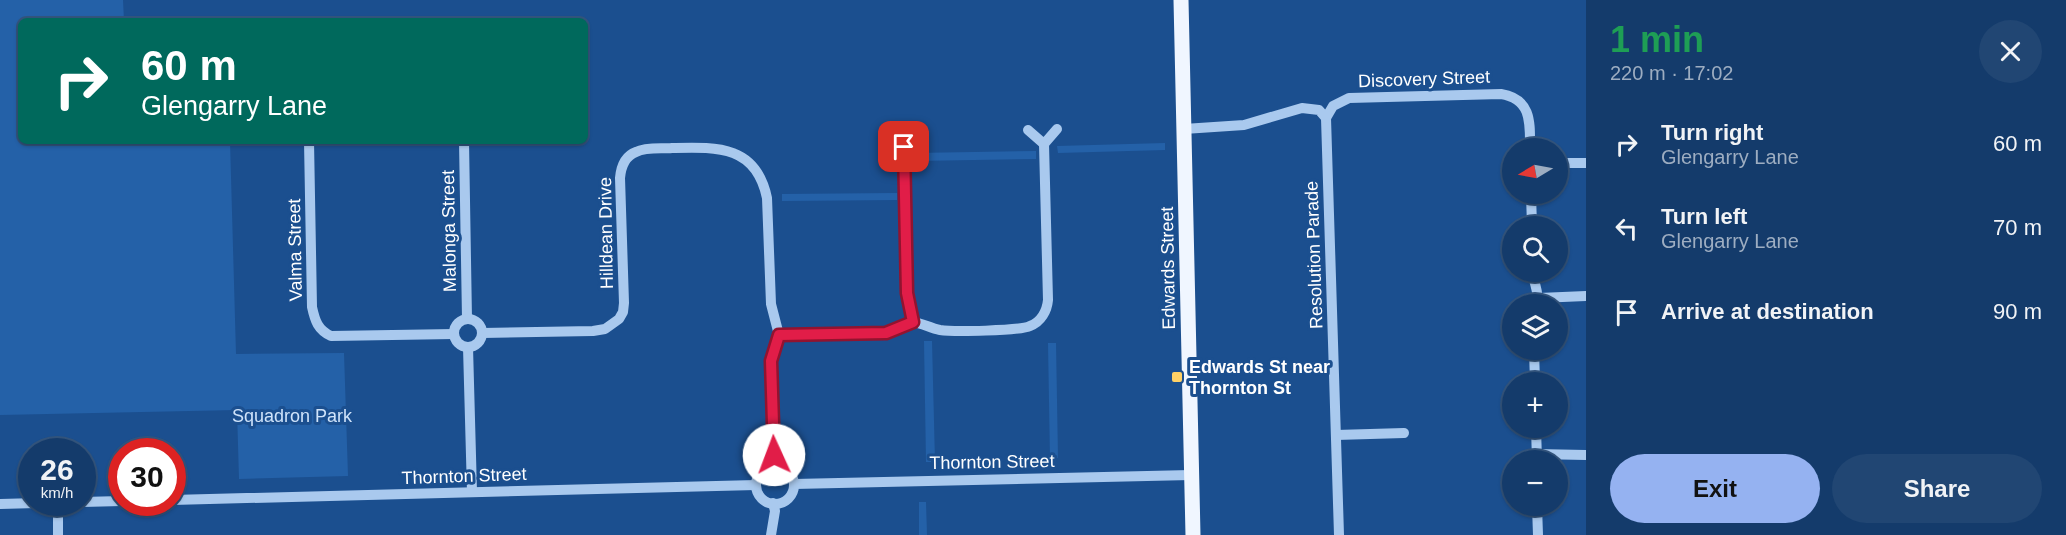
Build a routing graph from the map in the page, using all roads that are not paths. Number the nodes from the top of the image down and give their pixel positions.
1 (1181, 0) edge
2 (1326, 118) junction
3 (1057, 129) dead end
4 (1184, 129) junction
5 (1028, 130) dead end
6 (919, 132) dead end
7 (890, 134) dead end
8 (1530, 138) edge
9 (309, 144) edge
10 (464, 144) edge
11 (1044, 144) junction
12 (904, 147) junction
13 (1568, 163) edge
14 (1586, 163) edge
15 (1586, 297) edge
16 (1568, 298) edge
17 (467, 319) junction
18 (913, 322) junction
19 (482, 333) junction
20 (454, 334) junction
21 (779, 335) junction
22 (468, 347) junction
23 (1404, 433) dead end
24 (1336, 435) junction
25 (1586, 454) edge
26 (1568, 455) edge
27 (774, 466) junction
28 (1191, 475) junction
29 (794, 484) junction
30 (756, 485) junction
31 (472, 492) junction
32 (186, 500) edge
33 (773, 503) junction
34 (0, 504) edge
35 (18, 504) edge
36 (58, 516) edge
37 (1537, 516) edge
38 (58, 535) edge
39 (771, 535) edge
40 (1193, 535) edge
41 (1339, 535) edge
42 (1538, 535) edge

1 - 4 main road, Edwards Street
2 - 4 street
2 - 8 street, Discovery Street
2 - 24 street, Resolution Parade
3 - 11 street
4 - 28 main road, Edwards Street
5 - 11 street
6 - 12 street
7 - 12 street
9 - 20 street, Valma Street
10 - 17 street, Malonga Street
11 - 18 street
12 - 18 street
13 - 14 street
15 - 16 street
17 - 19 street
17 - 20 street
18 - 21 street
19 - 21 street, Hilldean Drive
19 - 22 street
20 - 22 street
21 - 27 street, Hilldean Drive
22 - 31 street
23 - 24 street
24 - 41 street, Resolution Parade
25 - 26 street
27 - 29 street
27 - 30 street
28 - 29 street, Thornton Street
28 - 40 main road, Edwards Street
29 - 33 street
30 - 31 street, Thornton Street
30 - 33 street
31 - 32 street, Thornton Street
33 - 39 street
34 - 35 street
36 - 38 street
37 - 42 street

